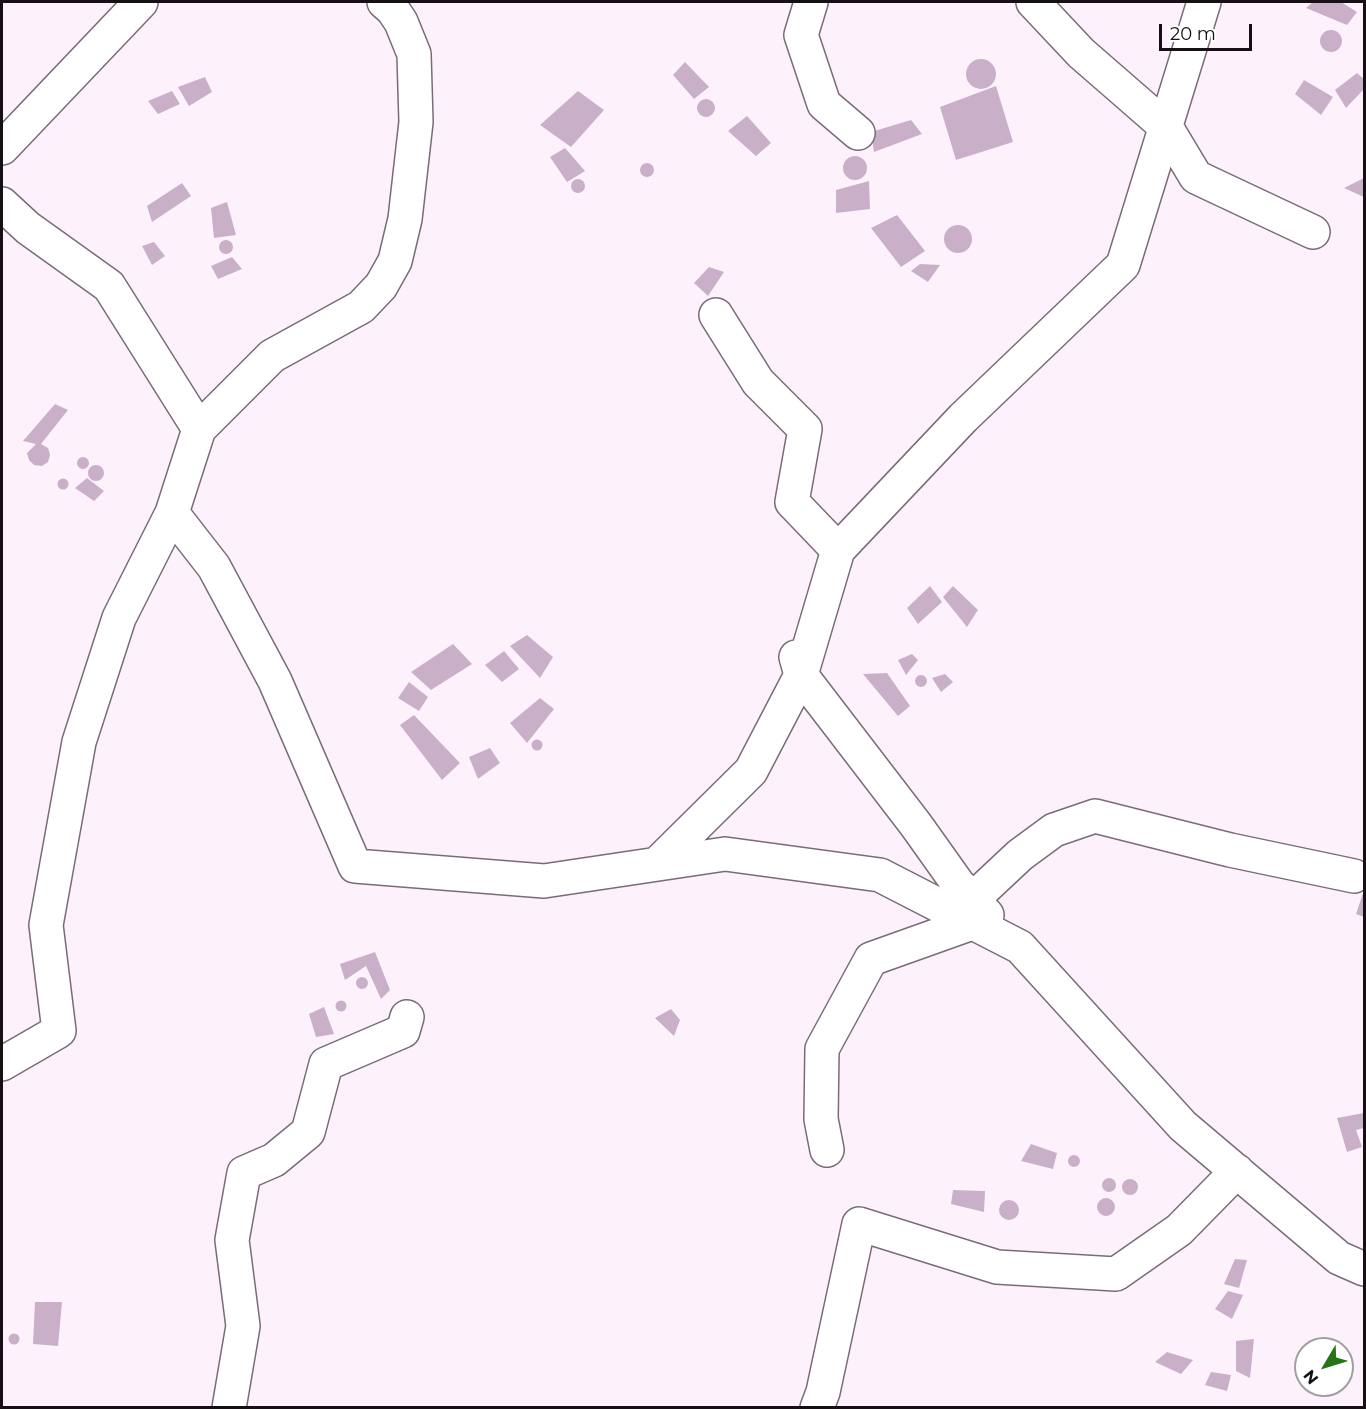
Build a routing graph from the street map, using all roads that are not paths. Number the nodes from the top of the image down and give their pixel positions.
1 (141, 2) edge
2 (384, 2) edge
3 (812, 2) edge
4 (1033, 2) edge
5 (1204, 2) edge
6 (1166, 127) junction
7 (858, 133) dead end
8 (2, 148) edge
9 (2, 204) edge
10 (1313, 232) dead end
11 (716, 315) dead end
12 (199, 429) junction
13 (172, 513) junction
14 (838, 550) junction
15 (798, 663) junction
16 (657, 864) junction
17 (1354, 876) dead end
18 (973, 911) junction
19 (407, 1017) dead end
20 (2, 1064) edge
21 (827, 1150) dead end
22 (1237, 1171) junction
23 (1365, 1269) edge
24 (229, 1407) edge
25 (817, 1407) edge

1 - 8 street
2 - 12 street
3 - 7 street
4 - 6 street
5 - 6 street
6 - 10 street
6 - 14 street
9 - 12 street
11 - 14 street
12 - 13 street
13 - 16 street
13 - 20 street
14 - 15 street
15 - 16 street
15 - 18 street
16 - 18 street
17 - 18 street
18 - 21 street
18 - 22 street
19 - 24 street
22 - 23 street
22 - 25 street

